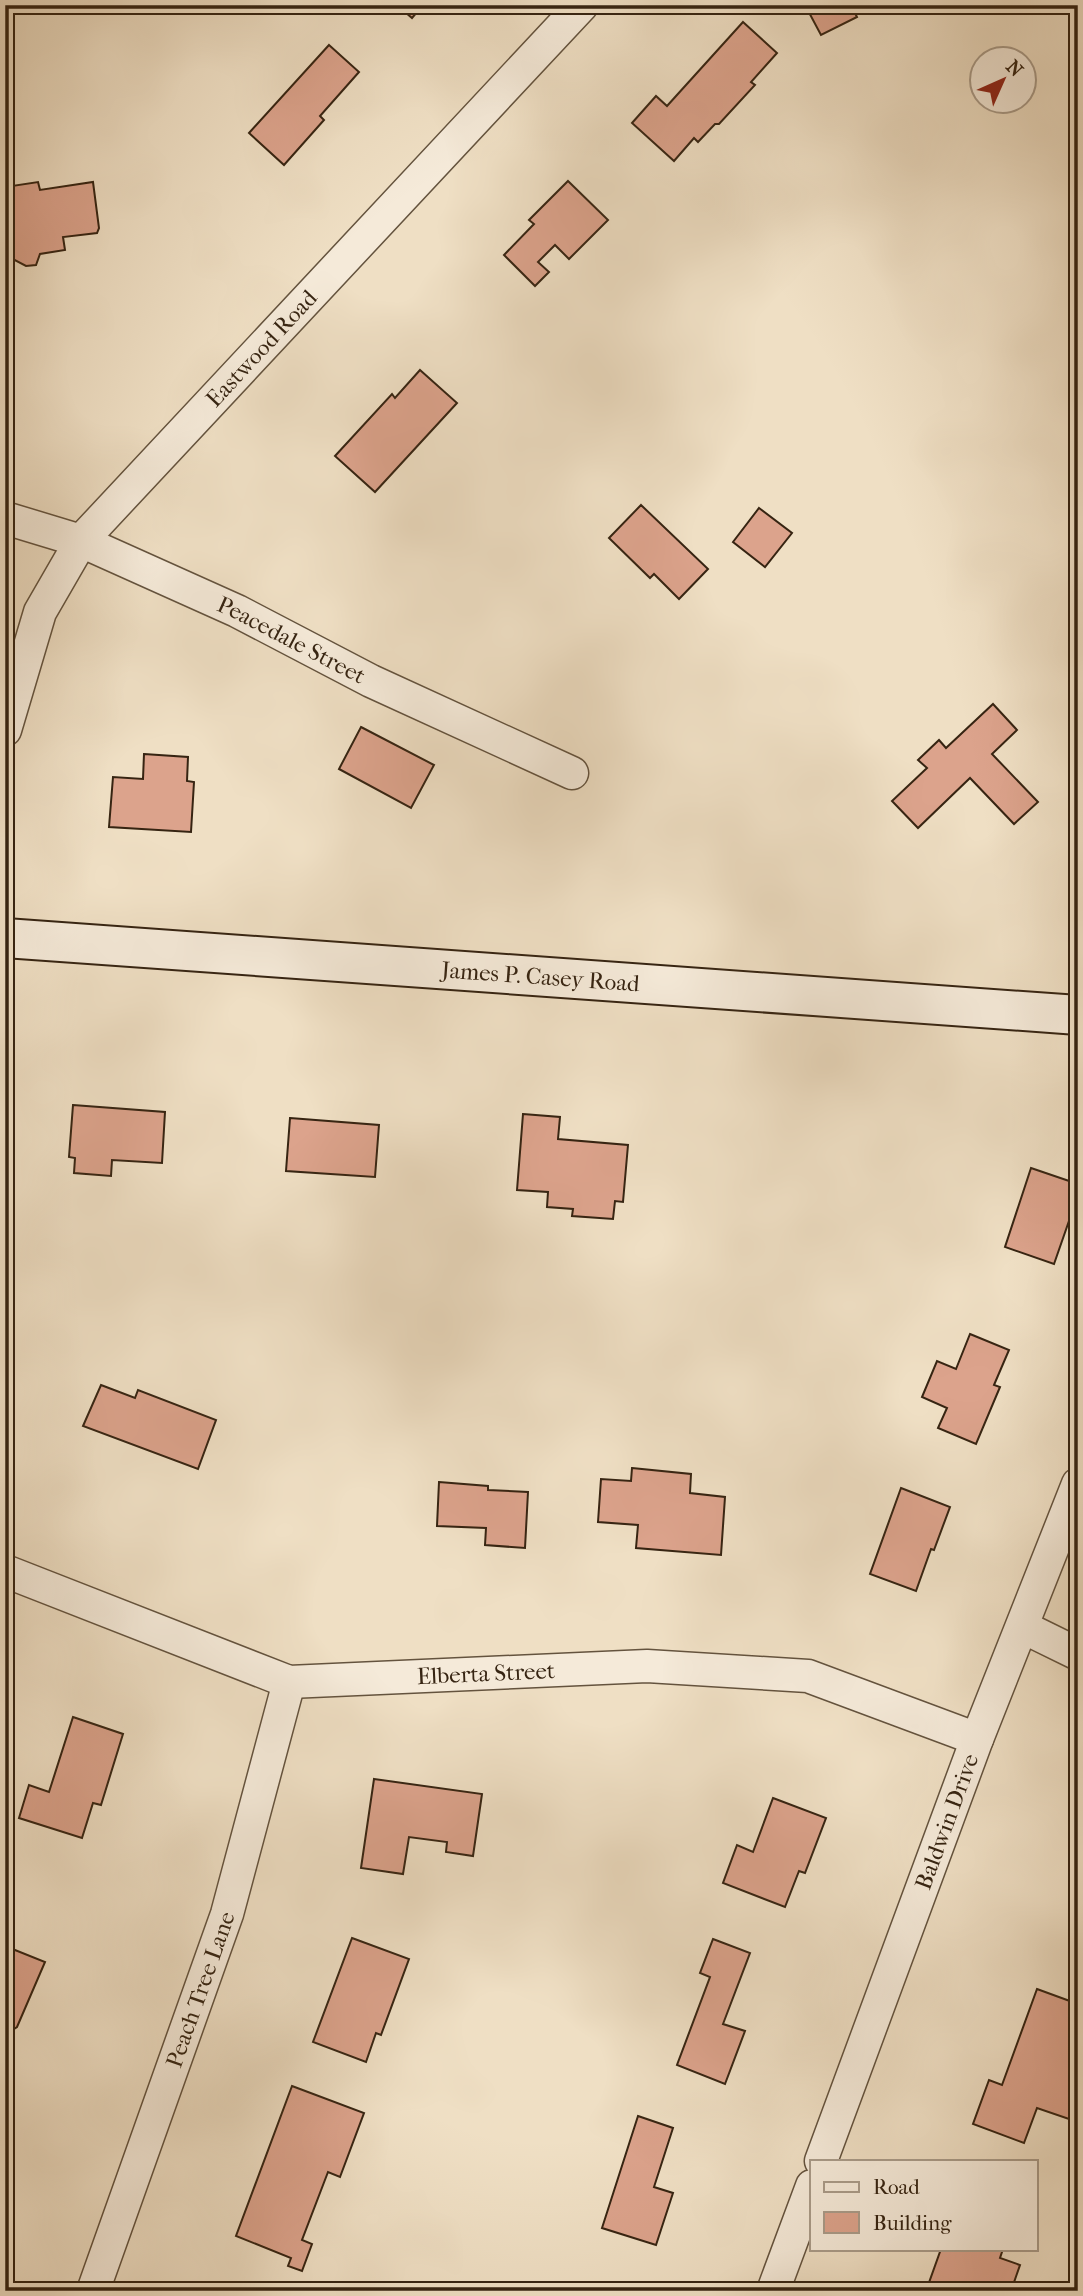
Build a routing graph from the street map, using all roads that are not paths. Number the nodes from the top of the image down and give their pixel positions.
1 (582, 5) edge
2 (5, 518) edge
3 (81, 541) junction
4 (5, 730) edge
5 (572, 774) dead end
6 (5, 938) edge
7 (1078, 1015) edge
8 (1078, 1483) edge
9 (5, 1571) edge
10 (1023, 1627) junction
11 (1078, 1654) edge
12 (289, 1682) junction
13 (977, 1739) junction
14 (821, 2160) edge
15 (810, 2191) edge
16 (93, 2291) edge
17 (773, 2291) edge

1 - 3 street, Eastwood Road
2 - 3 street, Peacedale Street
3 - 4 street, Eastwood Road
3 - 5 street, Peacedale Street
6 - 7 main road, James P. Casey Road
8 - 10 street, Baldwin Drive
9 - 12 street, Elberta Street
10 - 11 street
10 - 13 street, Baldwin Drive
12 - 13 street, Elberta Street
12 - 16 street, Peach Tree Lane
13 - 14 street, Baldwin Drive
15 - 17 street

